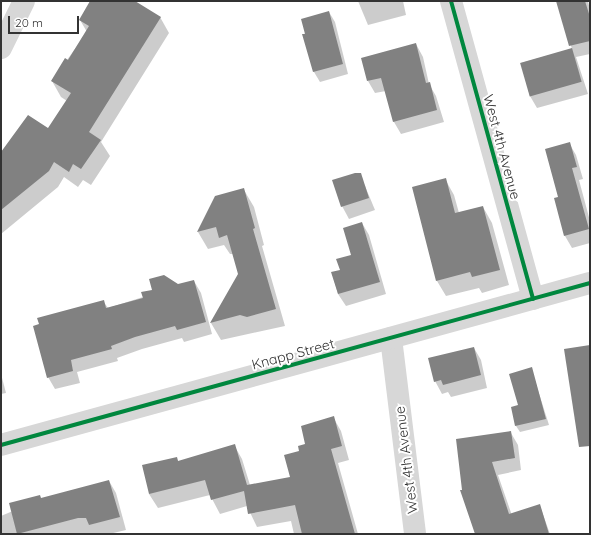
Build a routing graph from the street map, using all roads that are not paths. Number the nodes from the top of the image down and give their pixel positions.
1 (24, 1) edge
2 (451, 1) edge
3 (1, 48) edge
4 (590, 283) edge
5 (533, 299) junction
6 (391, 338) junction
7 (1, 445) edge
8 (414, 534) edge

1 - 3 street
2 - 5 street, West 4th Avenue
4 - 5 street, Knapp Street
5 - 6 street, Knapp Street
6 - 7 street, Knapp Street
6 - 8 street, West 4th Avenue

